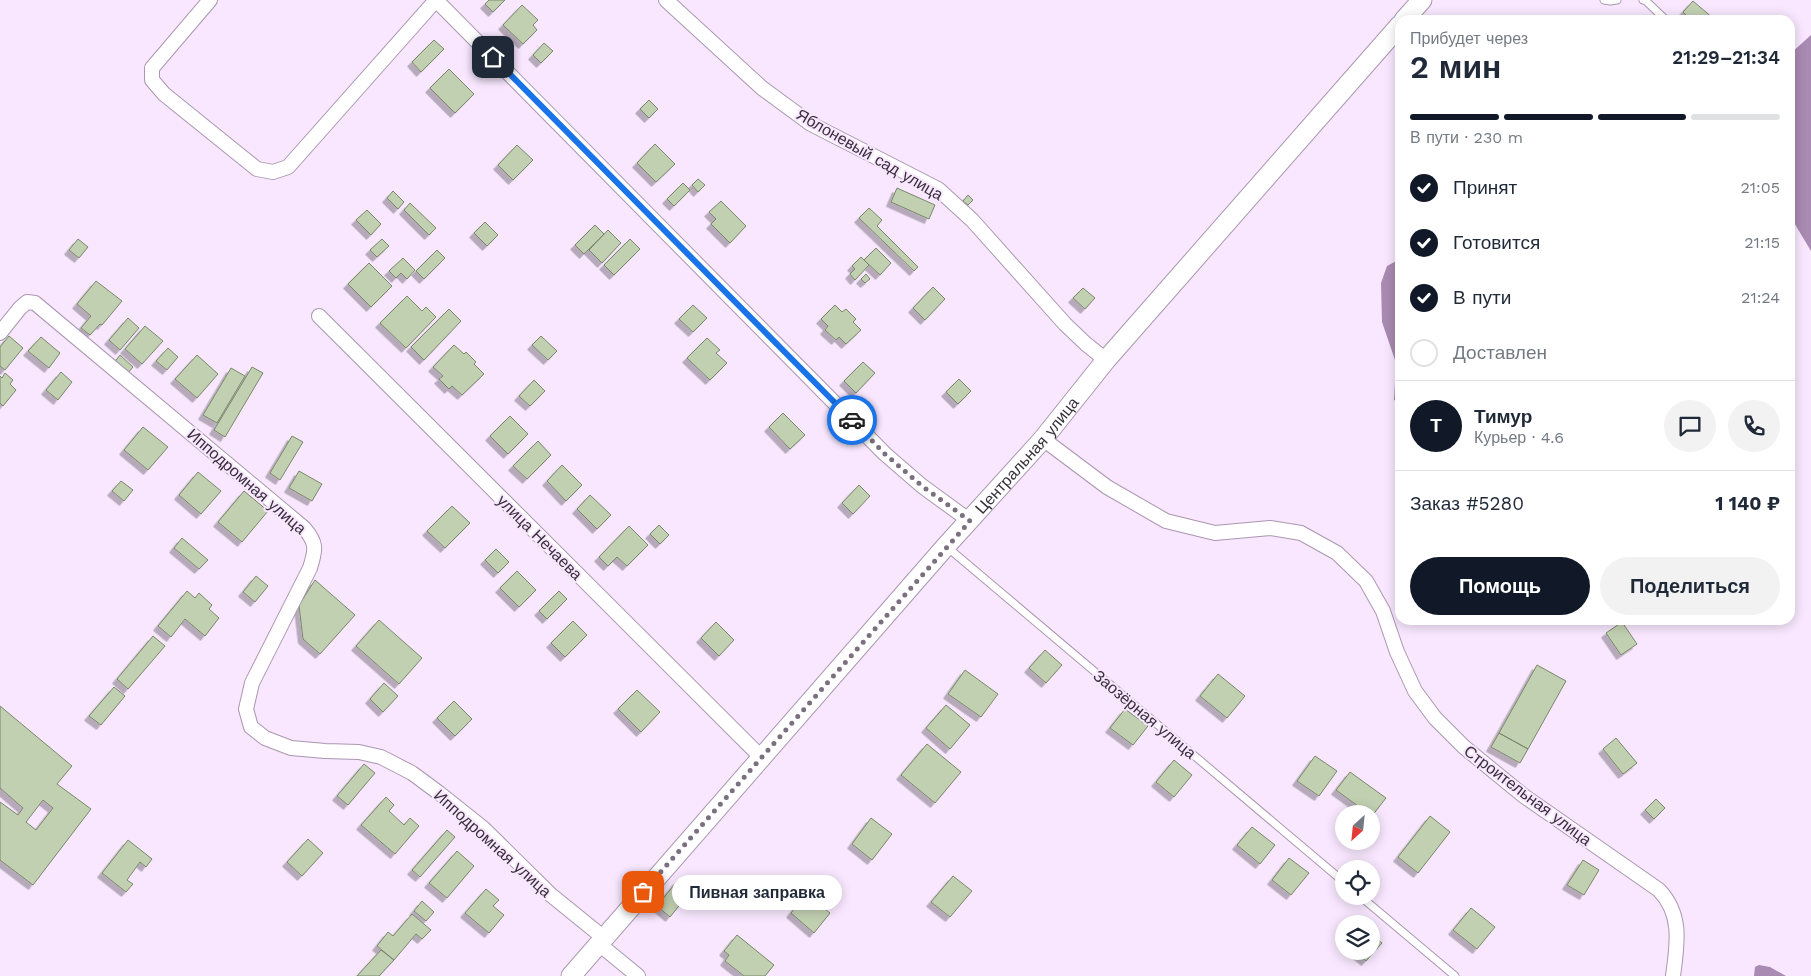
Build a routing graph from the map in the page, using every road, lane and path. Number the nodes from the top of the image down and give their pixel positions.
1 (210, 0) edge
2 (436, 0) edge
3 (666, 0) edge
4 (1422, 0) edge
5 (1604, 0) edge
6 (1617, 0) edge
7 (1643, 0) edge
8 (1408, 15) edge
9 (1661, 15) edge
10 (1395, 31) edge
11 (319, 316) dead end
12 (0, 333) edge
13 (1106, 360) junction
14 (1043, 439) junction
15 (970, 521) junction
16 (946, 546) junction
17 (761, 757) junction
18 (1335, 874) edge
19 (1371, 905) edge
20 (601, 941) junction
21 (571, 976) edge
22 (638, 976) edge
23 (1455, 976) edge
24 (1673, 976) edge

1 - 2 street
2 - 15 street
3 - 13 street, Яблоневый сад улица
4 - 8 street
5 - 6 lane
7 - 9 lane
10 - 13 street, Центральная улица
11 - 17 street, улица Нечаева
12 - 20 street, Ипподромная улица
13 - 14 street, Центральная улица
14 - 15 street, Центральная улица
14 - 24 street, Строительная улица
15 - 16 street, Центральная улица
16 - 17 street, Центральная улица
16 - 18 lane, Заозёрная улица
17 - 20 street, Центральная улица
19 - 23 lane
20 - 21 street, Центральная улица
20 - 22 street

